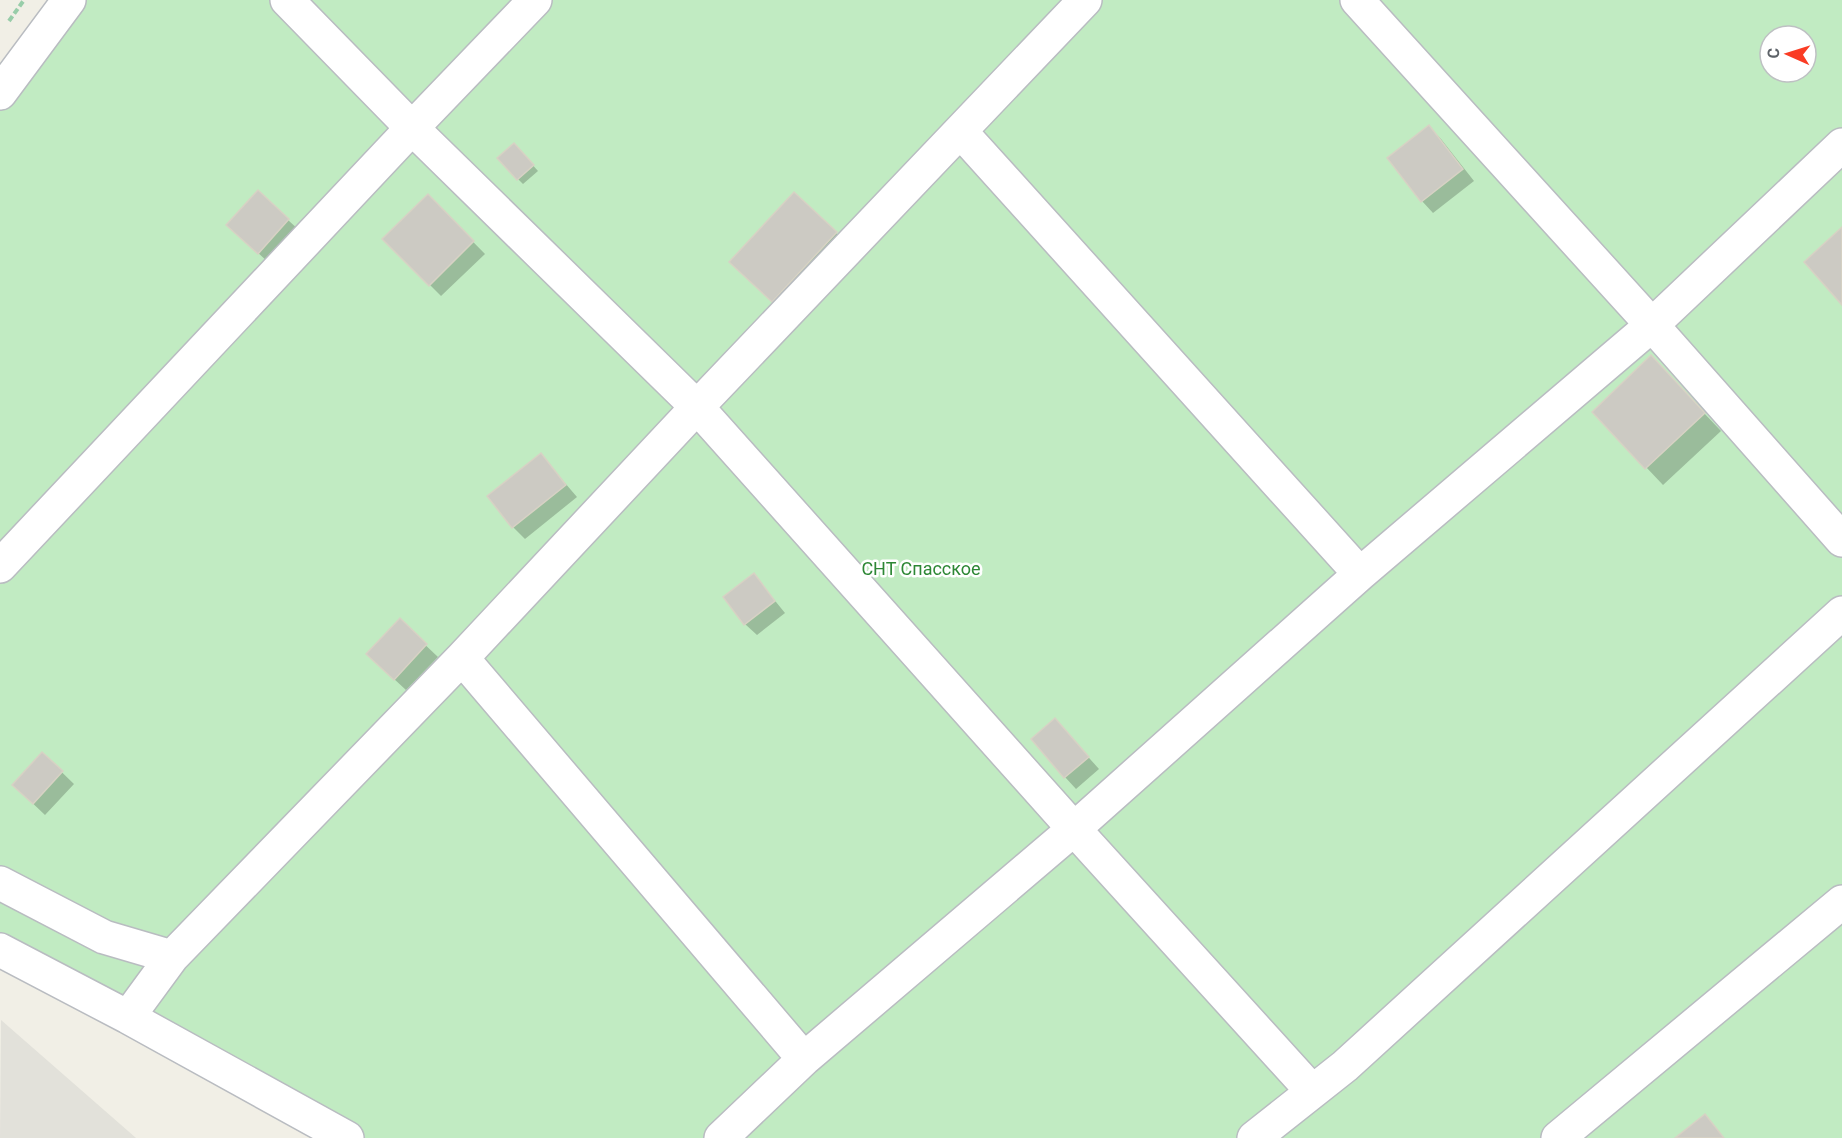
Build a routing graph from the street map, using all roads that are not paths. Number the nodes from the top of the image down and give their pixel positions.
1 (69, 0) edge
2 (286, 0) edge
3 (535, 0) edge
4 (1085, 0) edge
5 (1357, 0) edge
6 (0, 93) edge
7 (412, 128) junction
8 (961, 132) junction
9 (1842, 145) edge
10 (1652, 325) junction
11 (697, 407) junction
12 (1842, 540) edge
13 (0, 566) edge
14 (1360, 574) junction
15 (1842, 614) edge
16 (462, 658) junction
17 (1074, 829) junction
18 (0, 883) edge
19 (1842, 902) edge
20 (0, 950) edge
21 (172, 957) junction
22 (128, 1017) junction
23 (804, 1059) junction
24 (1312, 1091) junction
25 (1562, 1137) edge
26 (346, 1138) edge
27 (721, 1138) edge
28 (1254, 1138) edge

1 - 6 street
2 - 7 street
3 - 7 street
4 - 8 street
5 - 10 street
7 - 11 street
7 - 13 street
8 - 11 street
8 - 14 street
9 - 10 street
10 - 12 street
10 - 14 street
11 - 16 street
11 - 17 street
14 - 17 street
15 - 24 street
16 - 21 street
16 - 23 street
17 - 23 street
17 - 24 street
18 - 21 street
19 - 25 street
20 - 22 street
21 - 22 street
22 - 26 street
23 - 27 street
24 - 28 street

